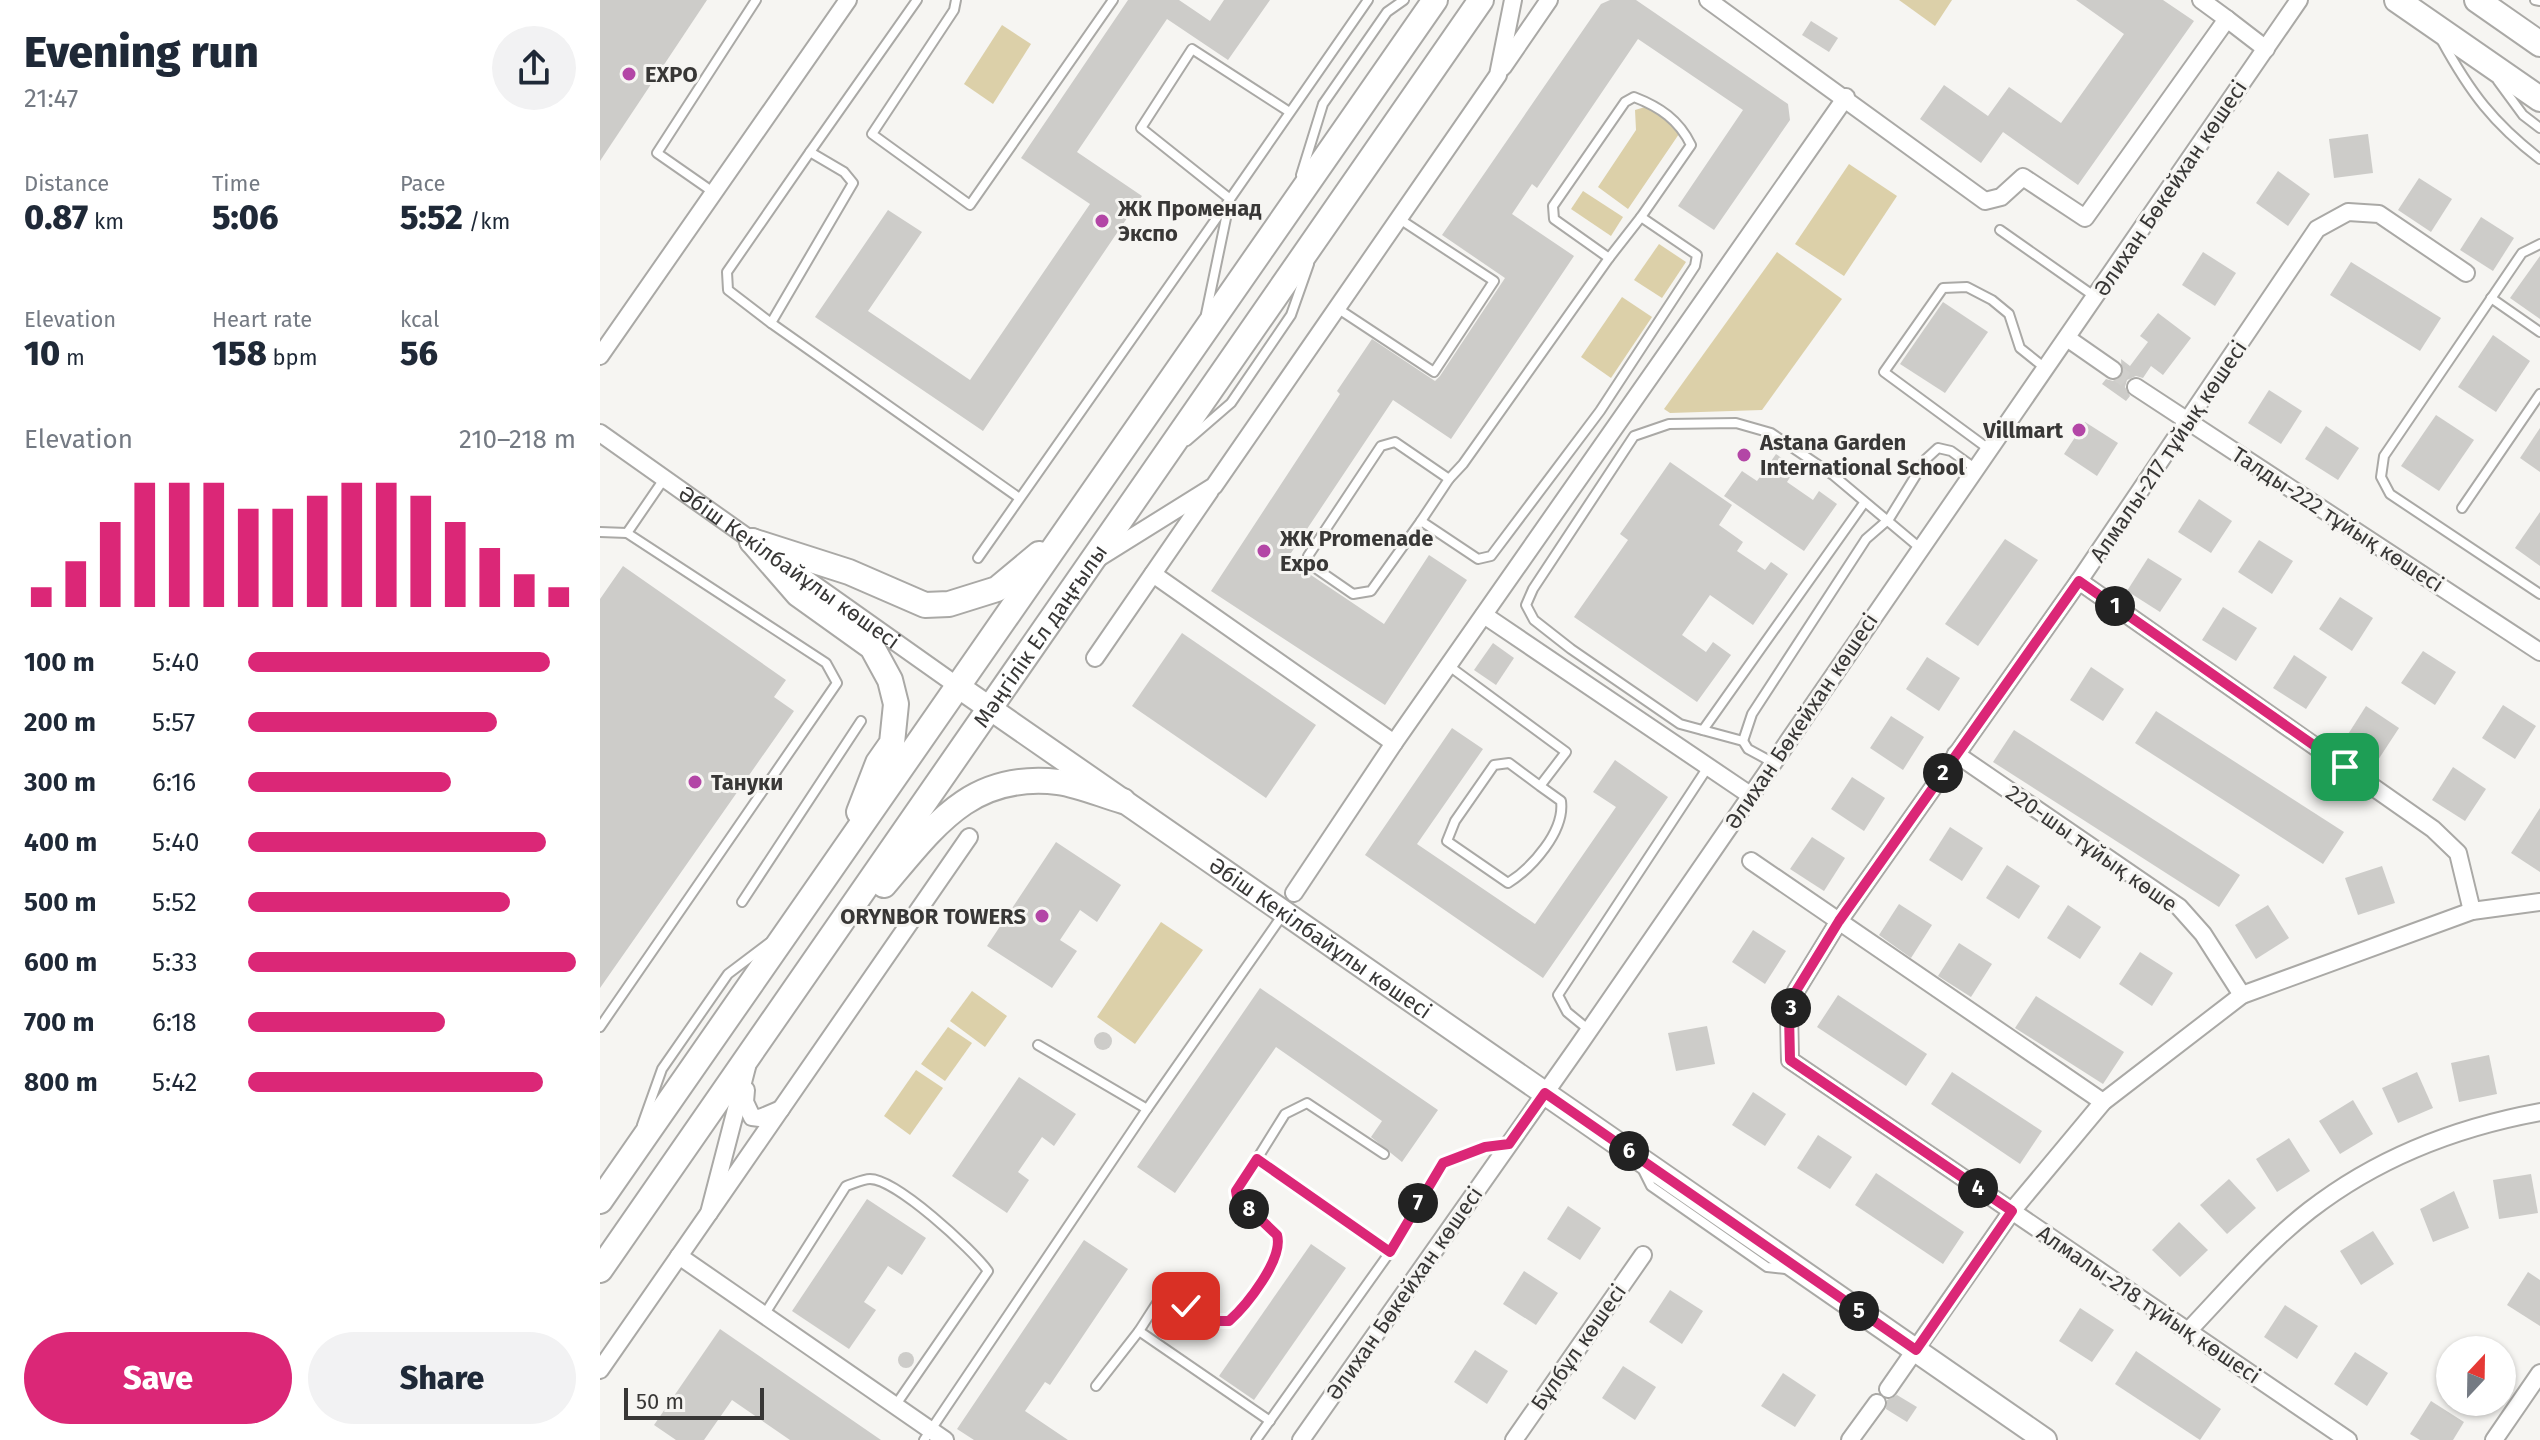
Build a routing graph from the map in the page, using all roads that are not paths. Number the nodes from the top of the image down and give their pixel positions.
1 (756, 0) edge
2 (848, 0) edge
3 (917, 0) edge
4 (956, 0) edge
5 (1113, 0) edge
6 (1368, 0) edge
7 (1404, 0) edge
8 (1435, 0) edge
9 (1481, 0) edge
10 (1513, 0) edge
11 (1549, 0) edge
12 (1708, 0) edge
13 (2201, 0) edge
14 (2299, 0) edge
15 (2397, 0) edge
16 (2477, 0) edge
17 (2227, 19) junction
18 (2434, 26) junction
19 (2540, 44) edge
20 (2266, 49) junction
21 (2480, 58) junction
22 (1498, 75) junction
23 (1846, 97) junction
24 (2540, 99) edge
25 (1288, 111) junction
26 (2540, 128) edge
27 (810, 152) junction
28 (2540, 159) edge
29 (715, 193) junction
30 (1230, 199) junction
31 (1293, 205) junction
32 (1641, 217) junction
33 (1398, 218) junction
34 (2000, 230) dead end
35 (2540, 244) edge
36 (1609, 258) junction
37 (2466, 273) dead end
38 (2095, 297) junction
39 (2491, 298) junction
40 (1337, 308) junction
41 (771, 323) junction
42 (2540, 332) edge
43 (1201, 336) junction
44 (2067, 338) junction
45 (600, 356) edge
46 (2046, 369) junction
47 (2113, 370) tunnel mouth
48 (2136, 387) tunnel mouth
49 (2540, 394) edge
50 (1600, 411) junction
51 (2188, 421) junction
52 (1618, 424) junction
53 (600, 433) edge
54 (1990, 450) junction
55 (1976, 469) junction
56 (664, 478) junction
57 (1449, 479) junction
58 (1214, 486) junction
59 (1018, 497) junction
60 (1864, 503) junction
61 (2462, 508) dead end
62 (1889, 519) junction
63 (1421, 521) junction
64 (600, 532) edge
65 (1065, 532) junction
66 (627, 533) junction
67 (752, 541) junction
68 (1920, 548) junction
69 (978, 558) dead end
70 (1089, 565) junction
71 (1153, 574) junction
72 (2079, 581) junction
73 (2540, 594) edge
74 (1484, 615) junction
75 (2540, 652) edge
76 (1095, 658) dead end
77 (1449, 666) junction
78 (959, 687) junction
79 (990, 709) junction
80 (861, 721) dead end
81 (1703, 730) junction
82 (1743, 741) junction
83 (1394, 743) junction
84 (1956, 754) junction
85 (1772, 762) junction
86 (1708, 767) junction
87 (1540, 786) junction
88 (1750, 795) junction
89 (1123, 801) junction
90 (854, 836) junction
91 (969, 837) dead end
92 (1751, 861) dead end
93 (742, 902) dead end
94 (2540, 902) edge
95 (1289, 903) junction
96 (2472, 911) junction
97 (1839, 921) junction
98 (810, 967) junction
99 (2242, 995) junction
100 (600, 1027) edge
101 (1589, 1030) junction
102 (1038, 1045) dead end
103 (751, 1052) junction
104 (1790, 1060) joint
105 (1545, 1093) junction
106 (2103, 1102) junction
107 (781, 1109) junction
108 (1147, 1109) junction
109 (2540, 1112) edge
110 (1509, 1144) junction
111 (1384, 1154) dead end
112 (1257, 1159) junction
113 (600, 1201) edge
114 (2012, 1211) junction
115 (709, 1213) junction
116 (1390, 1252) junction
117 (1643, 1255) dead end
118 (679, 1256) junction
119 (600, 1270) edge
120 (764, 1315) junction
121 (1139, 1331) junction
122 (2188, 1331) junction
123 (1916, 1350) junction
124 (600, 1370) edge
125 (2540, 1373) edge
126 (1096, 1386) dead end
127 (1888, 1389) dead end
128 (1877, 1403) dead end
129 (894, 1407) junction
130 (1270, 1421) junction
131 (928, 1435) edge
132 (945, 1440) edge
133 (1256, 1440) edge
134 (1301, 1440) edge
135 (1514, 1440) edge
136 (1850, 1440) edge
137 (2045, 1440) edge
138 (2348, 1440) edge
139 (2494, 1440) edge

1 - 29 lane
2 - 29 street
3 - 27 lane
4 - 5 lane
6 - 25 lane
7 - 31 lane
8 - 31 main road, Мәңгілік Ел даңғылы
9 - 70 main road, Мәңгілік Ел даңғылы
10 - 22 street
11 - 22 street
12 - 23 street
13 - 17 street
14 - 20 street, Әлихан Бөкейхан көшесі
15 - 18 main road
16 - 19 main road
17 - 20 street
17 - 23 street
18 - 21 main road
18 - 28 lane
20 - 38 street, Әлихан Бөкейхан көшесі
21 - 24 main road
21 - 26 lane
22 - 33 street
23 - 52 street
25 - 30 lane
25 - 30 lane
27 - 41 lane
27 - 41 lane
29 - 45 street
30 - 43 lane
30 - 59 lane
31 - 43 main road, Мәңгілік Ел даңғылы
32 - 36 lane
32 - 36 lane
32 - 50 lane
33 - 40 street
33 - 40 lane
34 - 38 lane
35 - 39 lane
36 - 57 lane
37 - 51 street, Алмалы-217 тұйық көшесі
38 - 44 street, Әлихан Бөкейхан көшесі
39 - 42 lane
39 - 73 lane
40 - 58 street
41 - 59 lane
43 - 65 main road, Мәңгілік Ел даңғылы
44 - 46 street, Әлихан Бөкейхан көшесі
44 - 47 street
46 - 54 street, Әлихан Бөкейхан көшесі
46 - 54 lane
48 - 51 street, Талды-222 тұйық көшесі
49 - 61 lane
50 - 52 lane
50 - 63 lane
51 - 72 street, Алмалы-217 тұйық көшесі
51 - 75 street, Талды-222 тұйық көшесі
52 - 74 street
53 - 56 street, Әбіш Кекілбайұлы көшесі
54 - 55 street, Әлихан Бөкейхан көшесі
55 - 62 lane
55 - 68 street, Әлихан Бөкейхан көшесі
56 - 66 lane
56 - 67 street, Әбіш Кекілбайұлы көшесі
57 - 63 lane
57 - 63 lane
58 - 70 street
58 - 71 street
59 - 69 lane
60 - 62 lane
60 - 81 lane
60 - 81 lane
62 - 68 lane
62 - 82 lane
64 - 66 lane
65 - 67 main road
65 - 78 main road, Мәңгілік Ел даңғылы
66 - 100 lane
67 - 78 street, Әбіш Кекілбайұлы көшесі
67 - 90 main road
68 - 85 street, Әлихан Бөкейхан көшесі
70 - 79 main road, Мәңгілік Ел даңғылы
71 - 76 street
71 - 83 street
72 - 84 street, Алмалы-217 тұйық көшесі
72 - 96 street
74 - 77 street
74 - 86 street
77 - 83 street
77 - 87 lane
78 - 79 street, Әбіш Кекілбайұлы көшесі
78 - 90 main road, Мәңгілік Ел даңғылы
79 - 89 street, Әбіш Кекілбайұлы көшесі
79 - 98 main road, Мәңгілік Ел даңғылы
80 - 93 lane
81 - 82 lane
82 - 85 lane
83 - 95 street
84 - 97 street, Алмалы-217 тұйық көшесі
84 - 99 street, 220-шы тұйық көше
85 - 88 street, Әлихан Бөкейхан көшесі
86 - 88 street
86 - 101 lane
87 - 87 lane
88 - 101 street, Әлихан Бөкейхан көшесі
89 - 95 street, Әбіш Кекілбайұлы көшесі
89 - 98 main road
90 - 113 main road, Мәңгілік Ел даңғылы
91 - 107 street
92 - 97 street
94 - 96 street
95 - 105 street, Әбіш Кекілбайұлы көшесі
95 - 108 lane
96 - 99 street
97 - 104 street, Алмалы-217 тұйық көшесі
97 - 106 street
98 - 103 main road, Мәңгілік Ел даңғылы
99 - 106 street
101 - 105 street, Әлихан Бөкейхан көшесі
102 - 108 lane
103 - 107 street
103 - 115 street
103 - 119 main road, Мәңгілік Ел даңғылы
104 - 114 street, Алмалы-218 тұйық көшесі
105 - 110 street, Әлихан Бөкейхан көшесі
105 - 123 street, Әбіш Кекілбайұлы көшесі
106 - 114 street
107 - 115 street
108 - 131 lane
109 - 122 street
110 - 116 lane
110 - 134 street, Әлихан Бөкейхан көшесі
111 - 112 lane
112 - 116 lane
112 - 121 lane
114 - 122 street, Алмалы-218 тұйық көшесі
114 - 123 street
115 - 118 street
116 - 130 lane
117 - 135 street, Бұлбұл көшесі
118 - 120 street
118 - 124 street
120 - 129 street
120 - 129 lane
121 - 126 lane
121 - 130 lane
122 - 138 street, Алмалы-218 тұйық көшесі
123 - 127 street
123 - 137 street, Әбіш Кекілбайұлы көшесі
125 - 139 street
128 - 136 street
129 - 131 street
130 - 133 lane
131 - 132 street

